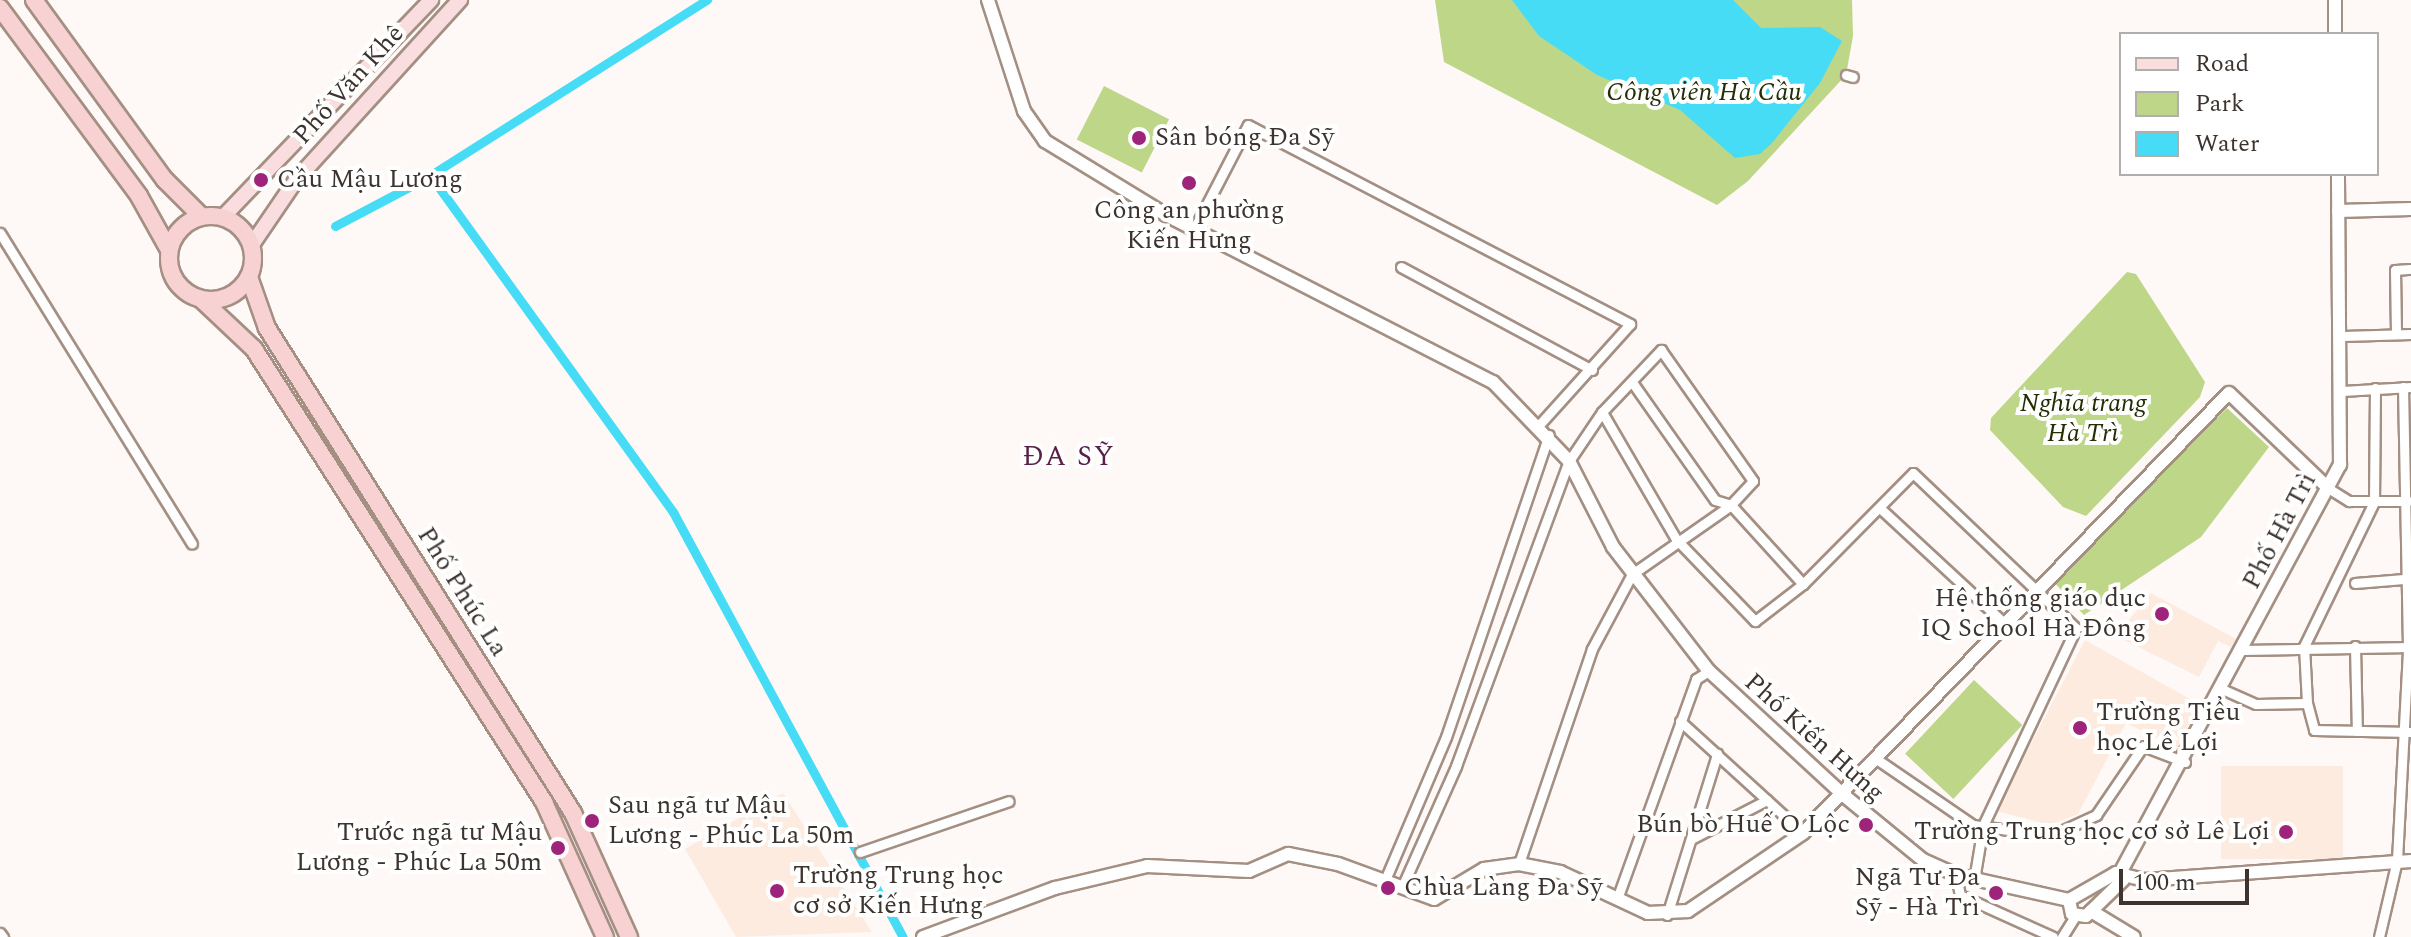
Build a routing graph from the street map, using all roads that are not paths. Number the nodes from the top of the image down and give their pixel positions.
1 (34, 0) edge
2 (431, 0) edge
3 (460, 0) edge
4 (988, 0) edge
5 (2335, 0) edge
6 (0, 8) edge
7 (2335, 32) edge
8 (2338, 176) edge
9 (2411, 209) edge
10 (2338, 211) junction
11 (202, 217) junction
12 (223, 217) junction
13 (1194, 229) junction
14 (0, 233) edge
15 (251, 246) junction
16 (169, 250) junction
17 (1401, 267) dead end
18 (2411, 269) edge
19 (249, 277) junction
20 (202, 300) junction
21 (2396, 333) junction
22 (2411, 334) edge
23 (2343, 336) junction
24 (1592, 370) junction
25 (1632, 382) junction
26 (2407, 387) edge
27 (2375, 388) junction
28 (2342, 391) junction
29 (1602, 412) junction
30 (1540, 424) junction
31 (1549, 435) junction
32 (1569, 461) junction
33 (2328, 488) junction
34 (2408, 501) edge
35 (2374, 502) junction
36 (1731, 505) junction
37 (1881, 509) junction
38 (1676, 539) junction
39 (192, 544) dead end
40 (1632, 574) junction
41 (2404, 579) junction
42 (428, 583) junction
43 (2355, 583) dead end
44 (1803, 584) junction
45 (2036, 589) junction
46 (411, 594) junction
47 (2004, 623) junction
48 (2304, 646) junction
49 (2355, 646) junction
50 (2409, 647) edge
51 (2243, 650) junction
52 (1709, 671) junction
53 (2222, 689) junction
54 (2307, 703) junction
55 (1680, 721) junction
56 (2357, 731) junction
57 (2407, 732) edge
58 (1717, 754) junction
59 (1875, 758) junction
60 (2185, 762) junction
61 (1841, 793) junction
62 (1767, 800) junction
63 (1009, 801) dead end
64 (1983, 826) junction
65 (1803, 833) junction
66 (1693, 838) junction
67 (860, 852) dead end
68 (2397, 860) junction
69 (2411, 861) edge
70 (1519, 864) junction
71 (1956, 875) junction
72 (2118, 878) junction
73 (1385, 880) junction
74 (1974, 880) junction
75 (1402, 887) junction
76 (2085, 893) junction
77 (1617, 899) junction
78 (2069, 900) junction
79 (2092, 908) junction
80 (2075, 916) junction
81 (1666, 917) junction
82 (605, 937) edge
83 (629, 937) edge
84 (923, 937) edge
85 (2053, 937) edge
86 (2062, 937) edge
87 (2134, 937) edge
88 (2379, 937) edge

1 - 11 highway
2 - 12 main road, Phố Văn Khê
3 - 15 main road, Phố Văn Khê
4 - 13 street, Phố Kiến Hưng
5 - 7 street
6 - 16 highway
8 - 10 street, Phố Hà Trì
9 - 10 street
10 - 23 street, Phố Hà Trì
11 - 12 highway
11 - 16 highway
12 - 15 highway
13 - 24 street
13 - 30 street, Phố Kiến Hưng
14 - 39 street
15 - 19 highway
16 - 20 highway
17 - 24 street
18 - 21 street
19 - 20 highway
19 - 42 highway, Phố Phúc La
20 - 46 highway, Phố Phúc La
21 - 22 street
21 - 23 street
23 - 28 street, Phố Hà Trì
24 - 30 street
25 - 29 street
25 - 36 street
25 - 36 street
26 - 27 street
26 - 34 street
27 - 28 street
27 - 35 street
28 - 33 street, Phố Hà Trì
29 - 32 street
29 - 38 street
30 - 31 street, Phố Kiến Hưng
31 - 32 street, Phố Kiến Hưng
31 - 73 street
32 - 40 street, Phố Kiến Hưng
32 - 75 street
33 - 35 street
33 - 45 street
33 - 51 street, Phố Hà Trì
34 - 35 street
34 - 41 street
35 - 48 street
36 - 38 street
36 - 44 street
37 - 44 street
37 - 45 street
37 - 47 street
38 - 40 street
38 - 44 street
40 - 52 street, Phố Kiến Hưng
40 - 70 street
41 - 43 street
41 - 50 street
42 - 46 highway
42 - 83 highway, Phố Phúc La
45 - 47 street
45 - 64 street
46 - 82 highway, Phố Phúc La
47 - 59 street
48 - 49 street
48 - 51 street
48 - 54 street
49 - 50 street
49 - 56 street
50 - 57 street
51 - 53 street, Phố Hà Trì
52 - 55 street
52 - 61 street, Phố Kiến Hưng
53 - 54 street
53 - 60 street, Phố Hà Trì
54 - 56 street
55 - 58 street
55 - 77 street
56 - 57 street
57 - 68 street
58 - 62 street
58 - 66 street
59 - 61 street
59 - 64 street
60 - 64 street
60 - 72 street, Phố Hà Trì
61 - 65 street
61 - 71 street, Phố Kiến Hưng
62 - 65 street
62 - 66 street
63 - 67 street
64 - 74 street
65 - 81 street
66 - 81 street
68 - 69 street
68 - 72 street
68 - 88 street
70 - 75 street
70 - 77 street
71 - 74 street, Phố Kiến Hưng
71 - 85 street
72 - 76 street
72 - 79 street
73 - 75 street
73 - 84 street
74 - 78 street, Phố Kiến Hưng
76 - 78 street
76 - 79 street
77 - 81 street
78 - 80 street
79 - 80 street
79 - 87 street
80 - 86 street

